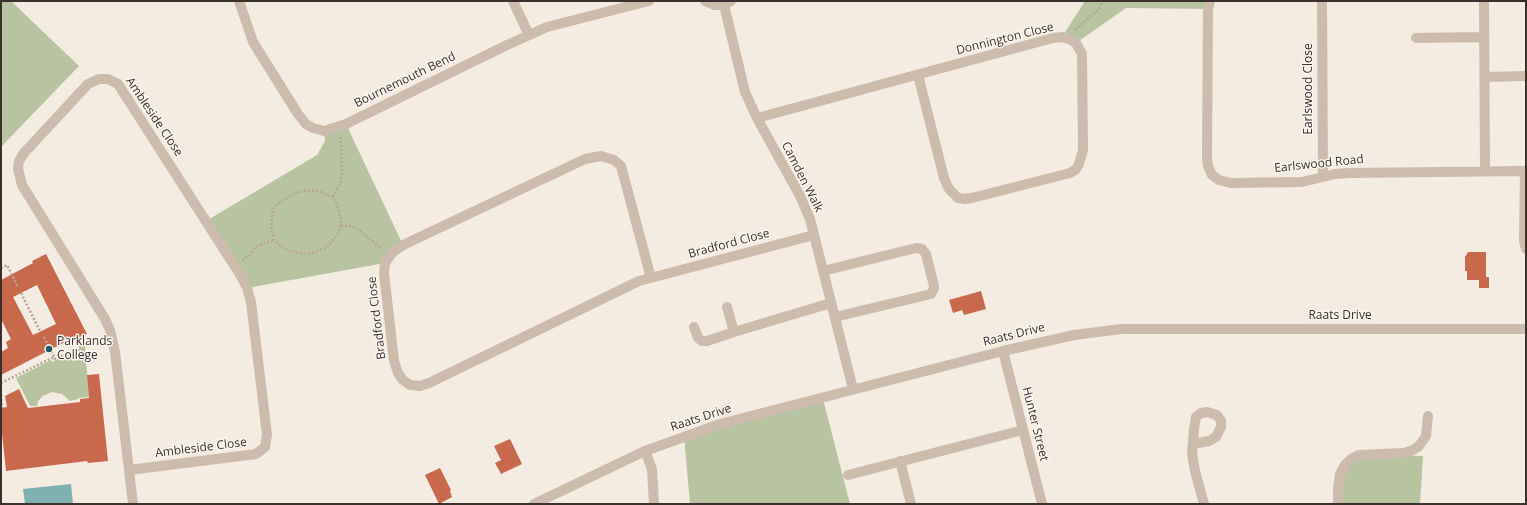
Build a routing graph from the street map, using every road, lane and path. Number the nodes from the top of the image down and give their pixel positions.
1 (239, 1) edge
2 (513, 1) edge
3 (649, 1) edge
4 (705, 1) edge
5 (1103, 1) edge
6 (1210, 1) edge
7 (1322, 1) edge
8 (1484, 1) edge
9 (727, 3) edge
10 (529, 35) junction
11 (1484, 37) junction
12 (1416, 38) dead end
13 (1069, 39) junction
14 (918, 75) junction
15 (1526, 76) edge
16 (1485, 77) junction
17 (757, 118) junction
18 (334, 129) junction
19 (1485, 171) junction
20 (1525, 171) edge
21 (1322, 177) junction
22 (333, 197) junction
23 (341, 225) junction
24 (814, 235) junction
25 (274, 240) junction
26 (1526, 249) edge
27 (389, 257) junction
28 (234, 265) junction
29 (1, 268) edge
30 (823, 271) junction
31 (651, 278) junction
32 (18, 287) dead end
33 (21, 293) dead end
34 (831, 303) junction
35 (728, 307) dead end
36 (835, 318) junction
37 (694, 327) dead end
38 (1526, 329) edge
39 (40, 332) dead end
40 (734, 332) junction
41 (44, 337) dead end
42 (87, 344) dead end
43 (1003, 351) junction
44 (54, 356) junction
45 (1, 383) edge
46 (853, 389) junction
47 (1, 395) edge
48 (2, 408) dead end
49 (1428, 416) dead end
50 (1023, 430) junction
51 (1193, 444) dead end
52 (645, 451) junction
53 (900, 461) junction
54 (129, 470) junction
55 (848, 475) dead end
56 (133, 504) edge
57 (534, 504) edge
58 (654, 504) edge
59 (911, 504) edge
60 (1042, 504) edge
61 (1204, 504) edge
62 (1338, 504) edge

1 - 18 street, Bournemouth Bend
2 - 10 street
3 - 10 street, Bournemouth Bend
4 - 9 street
5 - 13 path
6 - 21 street, Earlswood Road
7 - 21 street, Earlswood Close
8 - 11 street
9 - 17 street, Camden Walk
10 - 18 street, Bournemouth Bend
11 - 12 street
11 - 16 street
13 - 14 street, Donnington Close
13 - 14 street, Donnington Close
14 - 17 street, Donnington Close
15 - 16 street
16 - 19 street
17 - 24 street, Camden Walk
18 - 22 path
19 - 20 street, Earlswood Road
19 - 21 street, Earlswood Road
20 - 26 street
22 - 23 path
22 - 25 path
23 - 25 path
23 - 27 path
24 - 30 street, Camden Walk
24 - 31 street, Bradford Close
25 - 28 path
27 - 31 street
27 - 31 street, Bradford Close
28 - 54 street, Ambleside Close
28 - 54 street, Ambleside Close
29 - 32 path
30 - 34 street, Camden Walk
30 - 36 street
33 - 39 path
34 - 36 street, Camden Walk
34 - 40 street
35 - 40 street
36 - 46 street, Camden Walk
37 - 40 street
38 - 43 street, Raats Drive
41 - 44 path
42 - 44 path
43 - 46 street, Raats Drive
43 - 50 street, Hunter Street
44 - 45 path
46 - 52 street, Raats Drive
47 - 48 path
49 - 62 street
50 - 53 street
50 - 60 street, Hunter Street
51 - 61 street
52 - 57 street, Raats Drive
52 - 58 street
53 - 55 street
53 - 59 street
54 - 56 street, Ambleside Close

